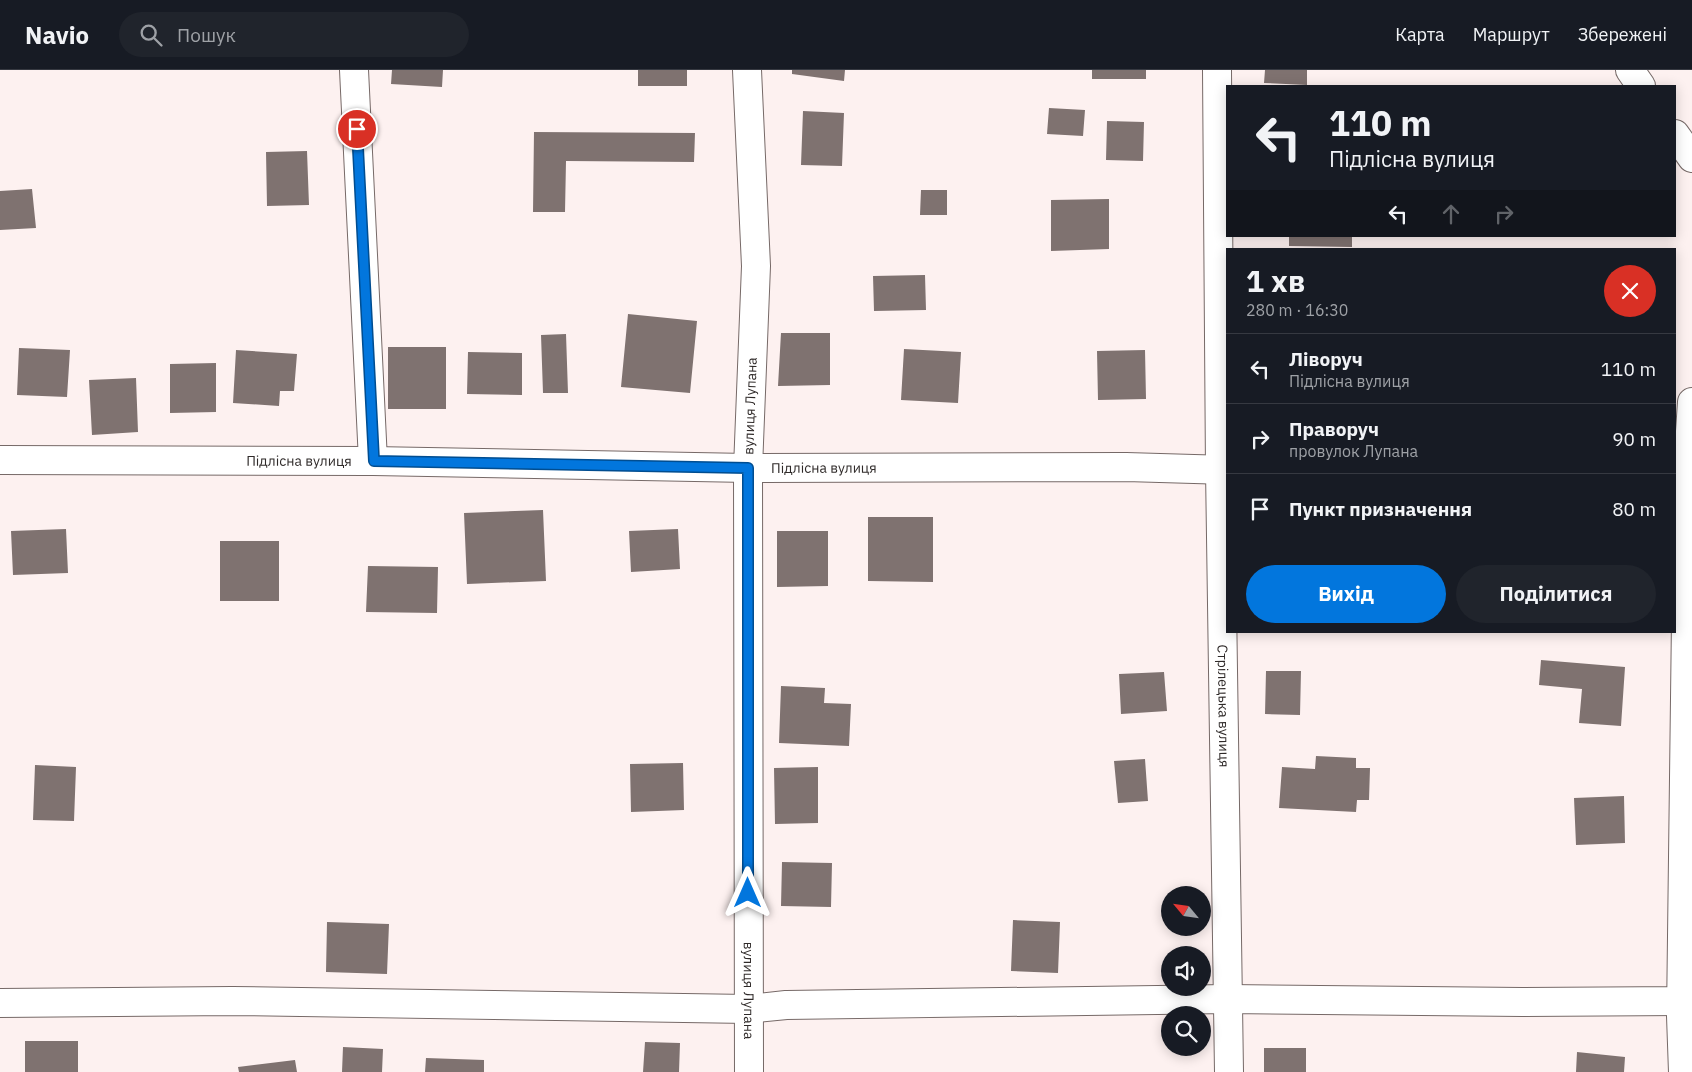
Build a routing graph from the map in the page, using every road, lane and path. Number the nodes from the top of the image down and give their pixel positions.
1 (354, 70) edge
2 (747, 70) edge
3 (1216, 70) edge
4 (1630, 70) edge
5 (1640, 85) edge
6 (1676, 135) edge
7 (1692, 158) edge
8 (1692, 402) edge
9 (0, 460) edge
10 (374, 461) junction
11 (1685, 461) edge
12 (748, 468) junction
13 (1224, 470) edge
14 (1228, 999) junction
15 (1687, 1000) edge
16 (0, 1003) edge
17 (748, 1009) junction
18 (749, 1072) edge
19 (1229, 1072) edge
20 (1683, 1072) edge

1 - 10 street
2 - 12 street, вулиця Лупана
3 - 13 street, Стрілецька вулиця
4 - 5 street
6 - 7 street
8 - 11 street
9 - 10 street, Підлісна вулиця
10 - 12 street, Підлісна вулиця
11 - 15 street
12 - 13 street, Підлісна вулиця
12 - 17 street, вулиця Лупана
13 - 14 street, Стрілецька вулиця
14 - 15 street
14 - 17 street
14 - 19 street, Стрілецька вулиця
15 - 20 street
16 - 17 street
17 - 18 street, вулиця Лупана

